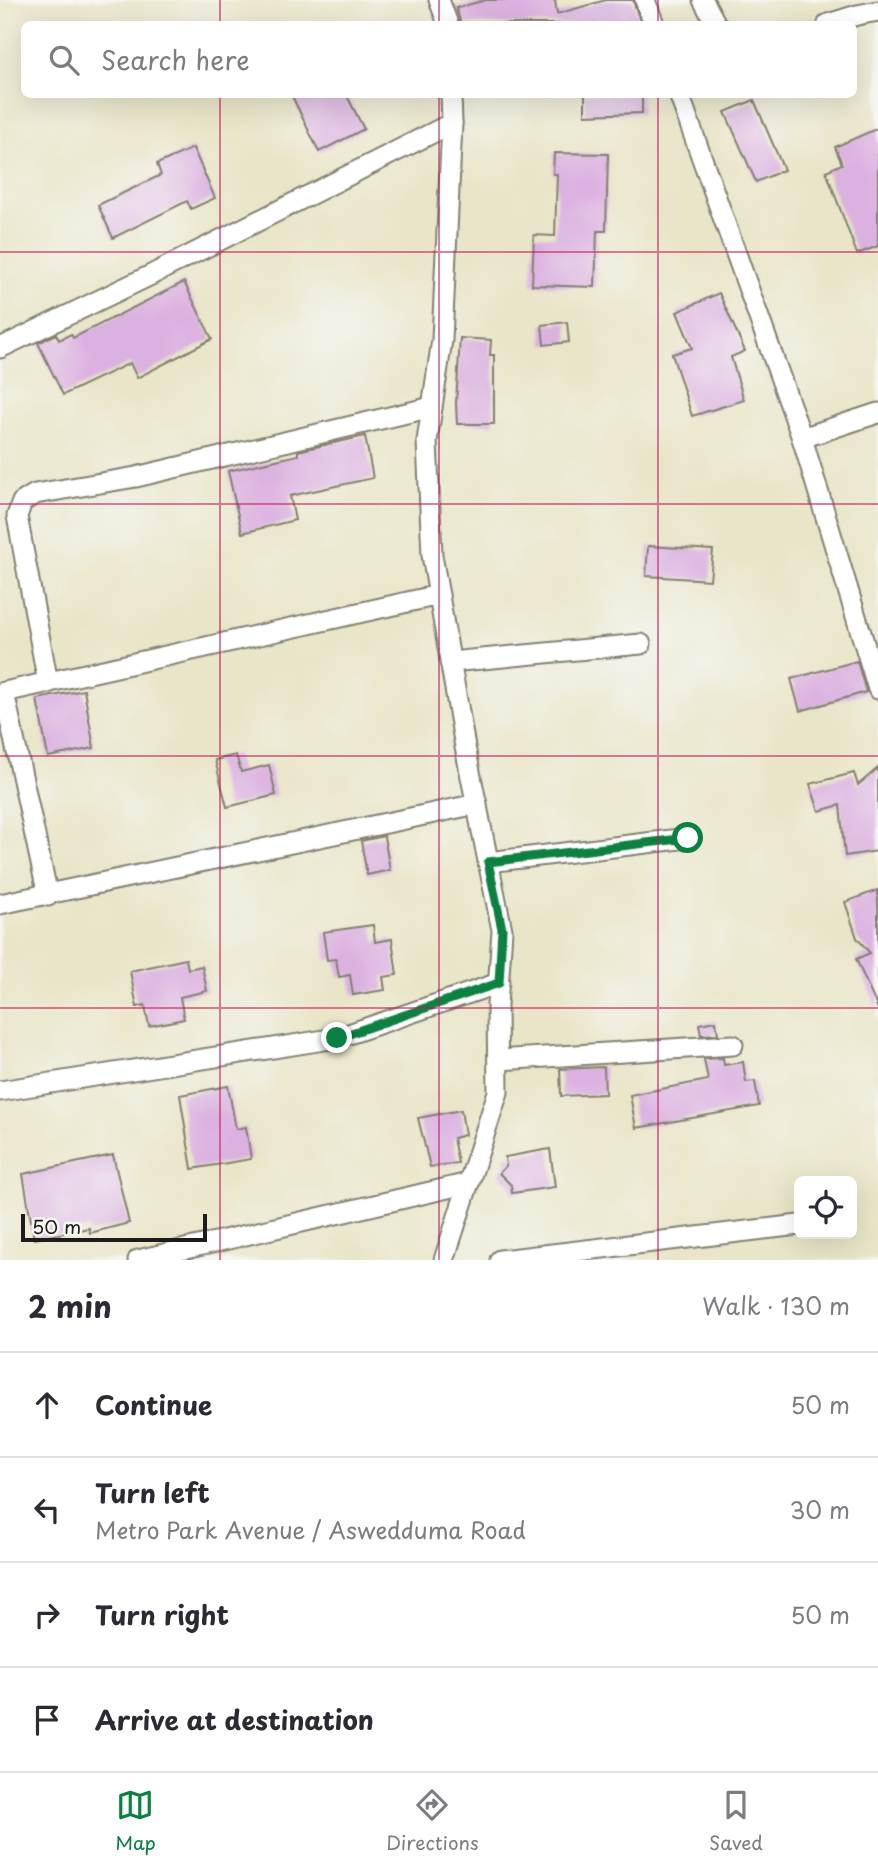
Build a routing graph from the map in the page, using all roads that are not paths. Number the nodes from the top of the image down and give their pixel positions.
1 (645, 0) edge
2 (703, 0) edge
3 (878, 11) edge
4 (653, 21) edge
5 (714, 21) edge
6 (837, 21) edge
7 (451, 98) edge
8 (680, 98) edge
9 (452, 123) junction
10 (0, 348) edge
11 (432, 407) junction
12 (878, 413) edge
13 (802, 438) junction
14 (439, 595) junction
15 (641, 644) dead end
16 (450, 662) junction
17 (48, 683) junction
18 (878, 689) edge
19 (2, 693) edge
20 (477, 804) junction
21 (688, 838) dead end
22 (488, 862) junction
23 (48, 896) junction
24 (0, 904) edge
25 (499, 983) junction
26 (733, 1045) dead end
27 (498, 1060) junction
28 (0, 1091) edge
29 (469, 1182) junction
30 (794, 1226) edge
31 (452, 1236) junction
32 (138, 1260) edge
33 (444, 1260) edge
34 (462, 1260) edge
35 (500, 1260) edge

1 - 4 street
2 - 5 street
3 - 6 street
7 - 9 street
8 - 13 street
9 - 10 street
9 - 11 street
11 - 14 street
11 - 17 street
12 - 13 street
13 - 18 street
14 - 16 street
14 - 17 street
15 - 16 street
16 - 20 street
17 - 19 street
19 - 23 street
20 - 22 street
20 - 23 street
21 - 22 street
22 - 25 street
23 - 24 street
25 - 27 street
25 - 28 street
26 - 27 street
27 - 29 street
29 - 31 street
29 - 32 street
30 - 35 street
31 - 33 street
31 - 34 street

